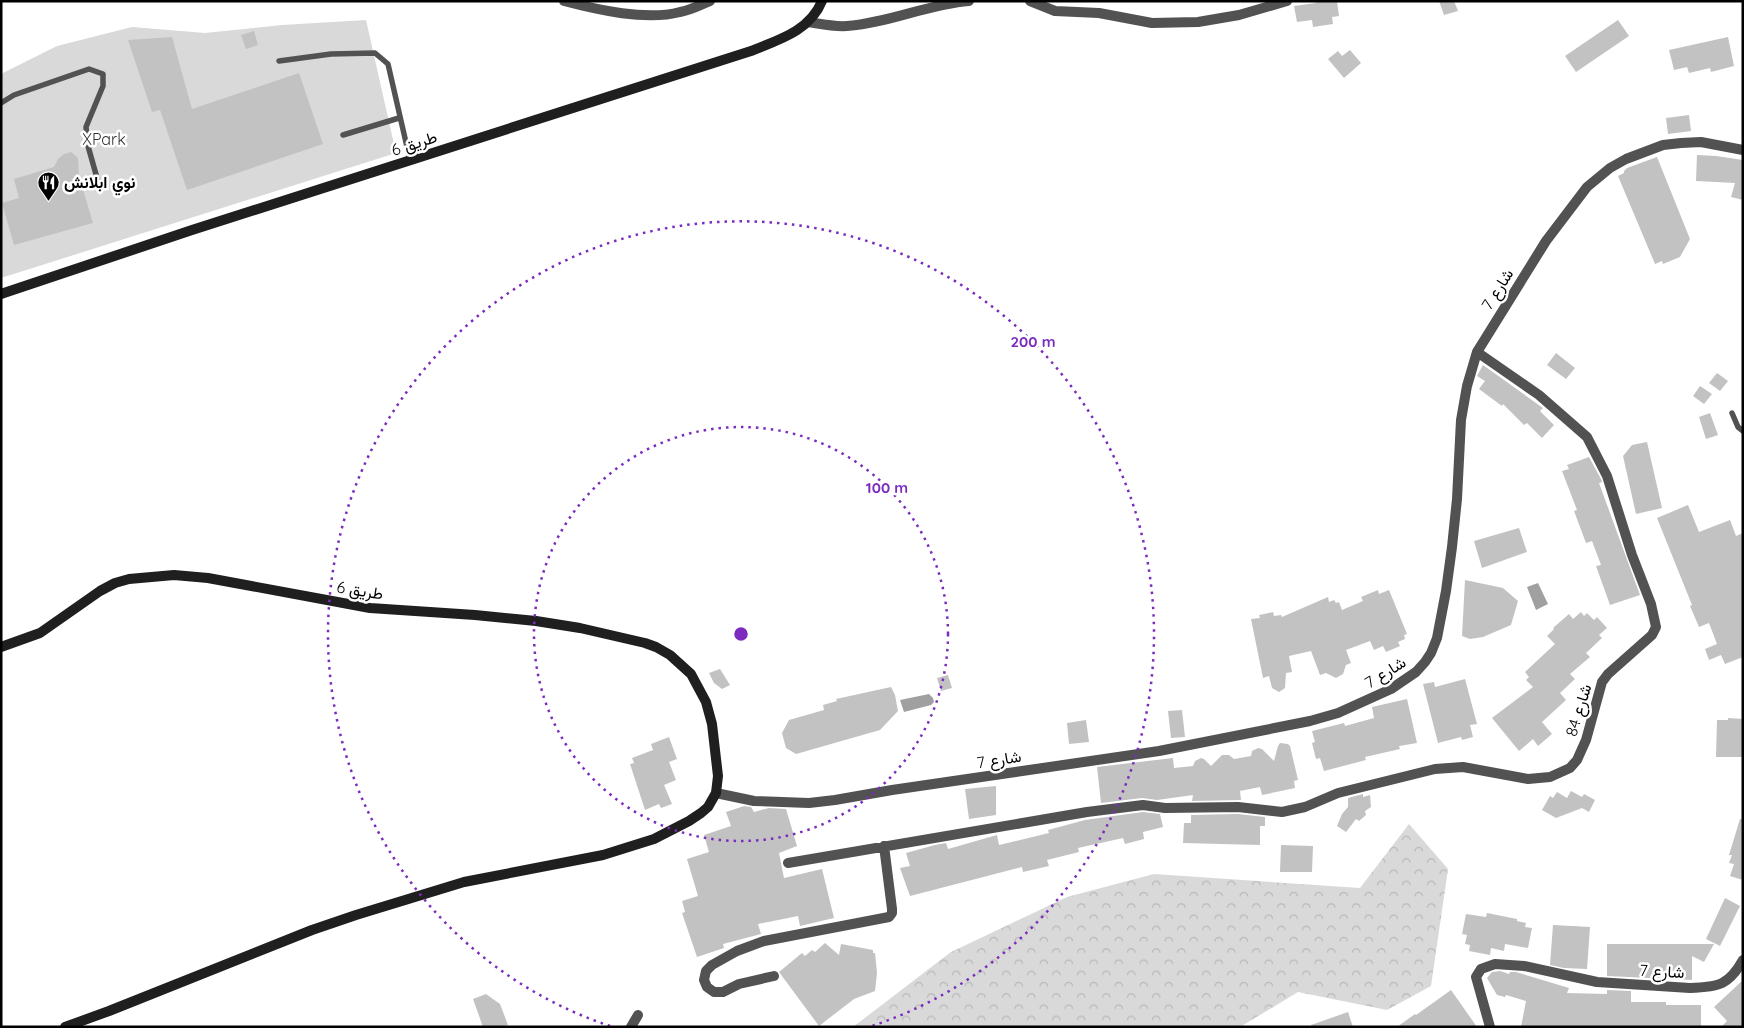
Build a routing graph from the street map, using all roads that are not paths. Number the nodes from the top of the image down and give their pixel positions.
1 (564, 1) edge
2 (710, 1) edge
3 (822, 1) edge
4 (969, 1) edge
5 (1030, 1) edge
6 (1286, 1) edge
7 (808, 22) junction
8 (279, 61) dead end
9 (1, 103) edge
10 (399, 118) junction
11 (343, 135) dead end
12 (1743, 150) edge
13 (410, 160) junction
14 (99, 185) dead end
15 (1, 294) edge
16 (1477, 352) junction
17 (1732, 413) dead end
18 (1743, 431) edge
19 (1, 647) edge
20 (716, 794) junction
21 (884, 846) junction
22 (788, 863) dead end
23 (1743, 960) edge
24 (774, 976) dead end
25 (638, 1015) dead end
26 (65, 1027) edge
27 (631, 1027) edge
28 (1490, 1027) edge

1 - 2 street
3 - 7 street, طريق 6
4 - 7 street
5 - 6 street
7 - 13 street, طريق 6
8 - 10 lane
9 - 14 lane
10 - 11 lane
10 - 13 lane
12 - 16 street, شارع 7
13 - 15 street, طريق 6
16 - 20 street, شارع 7
16 - 21 street, شارع 84
17 - 18 lane
19 - 20 street, طريق 6
20 - 26 street
21 - 22 street, شارع 84
21 - 24 street
23 - 28 street, شارع 7
25 - 27 street

